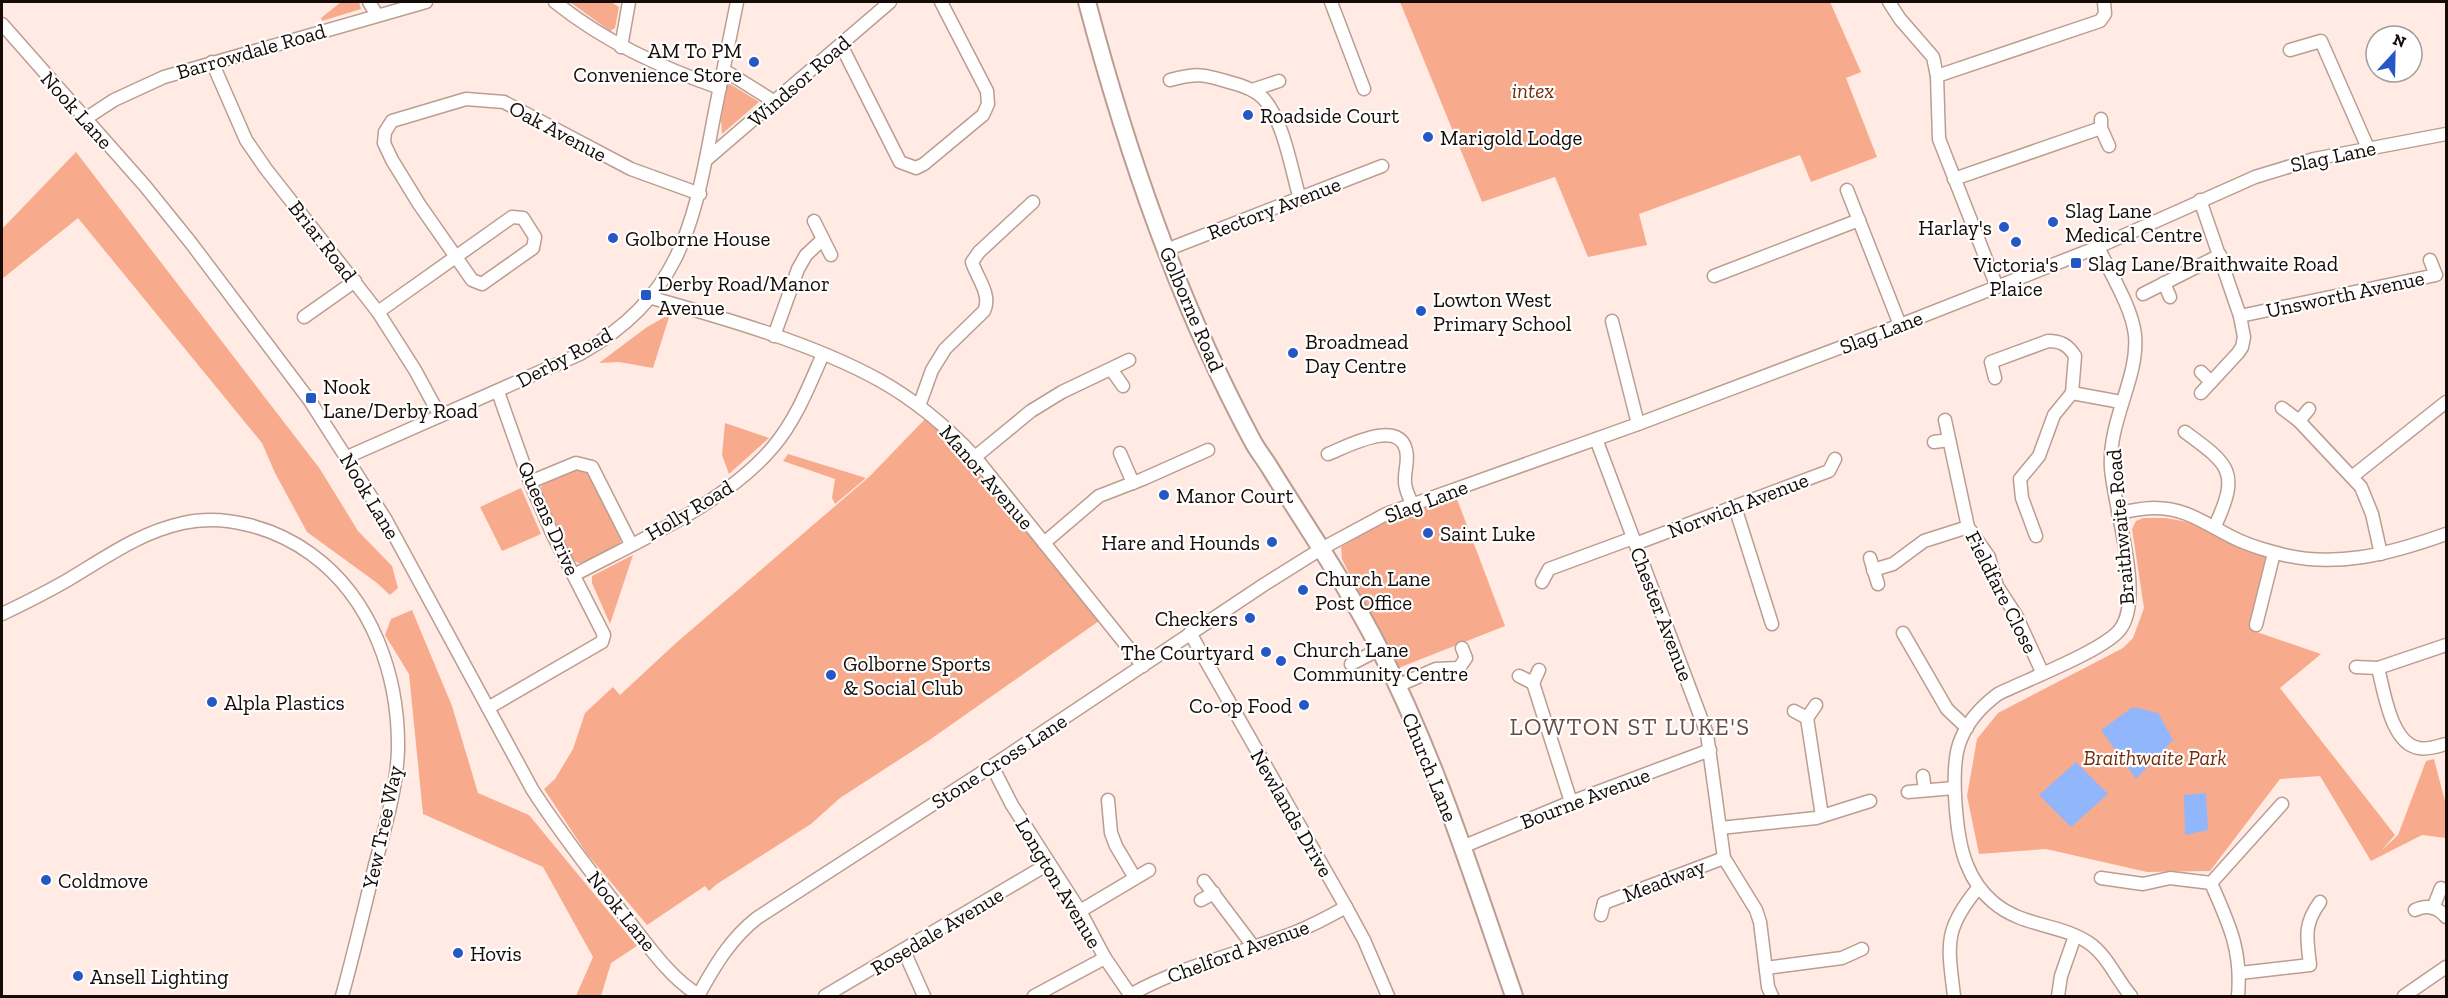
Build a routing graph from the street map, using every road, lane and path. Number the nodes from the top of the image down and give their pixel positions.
1 (369, 2) edge
2 (426, 2) edge
3 (555, 2) edge
4 (629, 2) edge
5 (737, 2) edge
6 (890, 2) edge
7 (941, 2) edge
8 (1087, 2) edge
9 (1331, 2) edge
10 (1889, 2) edge
11 (2104, 2) edge
12 (377, 15) junction
13 (2, 24) edge
14 (841, 45) junction
15 (621, 47) junction
16 (2290, 50) dead end
17 (212, 62) junction
18 (724, 70) junction
19 (1937, 76) junction
20 (1170, 80) dead end
21 (1279, 81) dead end
22 (720, 88) junction
23 (1364, 89) dead end
24 (1252, 90) junction
25 (774, 102) junction
26 (85, 119) junction
27 (2446, 134) edge
28 (2109, 146) dead end
29 (2368, 148) junction
30 (706, 160) junction
31 (1382, 166) dead end
32 (1954, 179) junction
33 (1847, 190) dead end
34 (700, 194) junction
35 (1300, 199) junction
36 (2200, 200) junction
37 (1033, 202) dead end
38 (1858, 220) junction
39 (814, 221) dead end
40 (823, 239) junction
41 (2098, 247) junction
42 (1166, 250) junction
43 (831, 255) dead end
44 (2220, 255) junction
45 (455, 257) junction
46 (2430, 260) dead end
47 (1712, 276) dead end
48 (355, 281) junction
49 (2164, 284) junction
50 (1997, 287) junction
51 (2143, 294) dead end
52 (2170, 297) dead end
53 (652, 298) junction
54 (378, 312) junction
55 (2240, 316) junction
56 (304, 317) dead end
57 (1612, 321) dead end
58 (1900, 325) junction
59 (774, 336) junction
60 (823, 354) junction
61 (1129, 360) dead end
62 (1112, 369) junction
63 (2201, 372) dead end
64 (1995, 378) dead end
65 (2211, 382) junction
66 (1123, 386) dead end
67 (498, 392) junction
68 (2072, 393) junction
69 (2201, 393) dead end
70 (2121, 402) junction
71 (2446, 402) edge
72 (919, 406) junction
73 (2282, 408) dead end
74 (2309, 409) dead end
75 (440, 416) junction
76 (1945, 420) dead end
77 (2299, 421) junction
78 (1638, 424) junction
79 (1596, 439) junction
80 (2189, 439) dead end
81 (1949, 440) junction
82 (1934, 442) dead end
83 (1208, 450) dead end
84 (1120, 453) dead end
85 (1328, 454) dead end
86 (347, 457) junction
87 (975, 457) junction
88 (1835, 459) dead end
89 (2353, 476) junction
90 (530, 482) junction
91 (1133, 483) junction
92 (1412, 504) junction
93 (1735, 507) junction
94 (2042, 513) dead end
95 (2118, 513) junction
96 (2029, 516) junction
97 (2215, 526) junction
98 (1968, 527) junction
99 (2446, 534) edge
100 (2036, 536) dead end
101 (1634, 541) junction
102 (1044, 543) junction
103 (631, 544) junction
104 (1321, 549) junction
105 (2274, 553) junction
106 (2381, 554) junction
107 (573, 575) junction
108 (1542, 582) dead end
109 (1878, 584) dead end
110 (2, 614) edge
111 (1772, 624) dead end
112 (2256, 625) dead end
113 (1190, 633) junction
114 (1903, 633) dead end
115 (2446, 645) edge
116 (1380, 649) junction
117 (1468, 652) dead end
118 (1351, 664) dead end
119 (1143, 666) junction
120 (2356, 667) dead end
121 (2378, 668) junction
122 (1539, 670) dead end
123 (2042, 672) junction
124 (1519, 676) dead end
125 (1533, 682) junction
126 (1397, 686) junction
127 (1816, 705) dead end
128 (488, 708) junction
129 (1794, 711) dead end
130 (1807, 718) junction
131 (1967, 728) junction
132 (2446, 744) edge
133 (1710, 750) junction
134 (992, 766) junction
135 (1923, 776) dead end
136 (1954, 788) junction
137 (1925, 790) junction
138 (1908, 792) dead end
139 (1108, 800) dead end
140 (1870, 801) dead end
141 (1570, 802) junction
142 (2282, 804) dead end
143 (1822, 816) junction
144 (1720, 828) junction
145 (1461, 847) junction
146 (1724, 858) junction
147 (1048, 864) junction
148 (1149, 870) dead end
149 (1136, 878) junction
150 (2101, 878) dead end
151 (1204, 881) dead end
152 (2211, 883) junction
153 (1978, 888) junction
154 (2441, 888) dead end
155 (1214, 893) junction
156 (1201, 900) dead end
157 (2320, 902) dead end
158 (1600, 905) dead end
159 (1346, 907) junction
160 (2433, 908) junction
161 (2415, 910) dead end
162 (1080, 911) junction
163 (2446, 917) edge
164 (2075, 936) junction
165 (1252, 946) junction
166 (1862, 949) dead end
167 (904, 951) junction
168 (1105, 958) junction
169 (2446, 967) edge
170 (1766, 968) junction
171 (2240, 973) junction
172 (2408, 995) edge
173 (342, 996) edge
174 (698, 996) edge
175 (825, 996) edge
176 (924, 996) edge
177 (1034, 996) edge
178 (1131, 996) edge
179 (1388, 996) edge
180 (1514, 996) edge
181 (1772, 996) edge
182 (1954, 996) edge
183 (2058, 996) edge
184 (2130, 996) edge
185 (2238, 996) edge

1 - 12 street
2 - 12 street, Barrowdale Road
3 - 15 street
4 - 15 street
5 - 18 street, Derby Road
6 - 14 street, Windsor Road
7 - 14 street
8 - 42 main road, Golborne Road
9 - 23 street
10 - 19 street
11 - 19 street
12 - 17 street, Barrowdale Road
13 - 26 street, Nook Lane
14 - 25 street, Windsor Road
15 - 22 street
16 - 29 street
17 - 26 street, Barrowdale Road
17 - 48 street, Briar Road
18 - 22 street, Derby Road
18 - 25 street
19 - 32 street
20 - 24 street
21 - 24 street
22 - 30 street, Derby Road
24 - 35 street
25 - 30 street, Windsor Road
26 - 86 street, Nook Lane
27 - 29 street, Slag Lane
28 - 32 street
29 - 36 street, Slag Lane
30 - 34 street, Derby Road
31 - 35 street, Rectory Avenue
32 - 50 street
33 - 38 street
34 - 45 street, Oak Avenue
34 - 53 street, Derby Road
35 - 42 street, Rectory Avenue
36 - 41 street, Slag Lane
36 - 44 street
37 - 72 street
38 - 47 street
38 - 58 street
39 - 40 street
40 - 43 street
40 - 59 street
41 - 50 street, Slag Lane
41 - 70 street, Braithwaite Road
42 - 104 main road, Golborne Road
44 - 49 street
44 - 55 street
45 - 45 street
45 - 54 street
46 - 55 street, Unsworth Avenue
48 - 54 street, Briar Road
48 - 56 street
49 - 51 street
49 - 52 street
50 - 58 street, Slag Lane
53 - 59 street, Manor Avenue
53 - 67 street, Derby Road
54 - 75 street, Briar Road
55 - 65 street
57 - 78 street
58 - 78 street, Slag Lane
59 - 60 street, Manor Avenue
60 - 72 street, Manor Avenue
60 - 103 street, Holly Road
61 - 62 street
62 - 66 street
62 - 87 street
63 - 65 street
64 - 68 street
65 - 69 street
67 - 75 street, Derby Road
67 - 90 street, Queens Drive
68 - 70 street
68 - 96 street
70 - 95 street, Braithwaite Road
71 - 89 street
72 - 87 street, Manor Avenue
73 - 77 street
74 - 77 street
75 - 86 street, Derby Road
76 - 81 street, Fieldfare Close
77 - 89 street
78 - 79 street, Slag Lane
79 - 92 street, Slag Lane
79 - 101 street, Chester Avenue
80 - 97 street
81 - 82 street
81 - 98 street, Fieldfare Close
83 - 91 street
84 - 91 street
85 - 92 street
86 - 128 street, Nook Lane
87 - 102 street, Manor Avenue
88 - 93 street, Norwich Avenue
89 - 106 street
90 - 103 street, Holly Road
90 - 107 street, Queens Drive
91 - 102 street
92 - 104 street, Slag Lane
93 - 101 street, Norwich Avenue
93 - 111 street
94 - 96 street
95 - 97 street
95 - 123 street, Braithwaite Road
96 - 100 street
97 - 105 street
98 - 109 street
98 - 123 street, Fieldfare Close
99 - 106 street
101 - 108 street, Norwich Avenue
101 - 133 street, Chester Avenue
102 - 119 street, Manor Avenue
103 - 107 street, Holly Road
104 - 113 street, Stone Cross Lane
104 - 116 main road, Church Lane
105 - 106 street
105 - 112 street
107 - 128 street, Queens Drive
110 - 173 street, Yew Tree Way
113 - 119 street, Stone Cross Lane
113 - 159 street, Newlands Drive
114 - 131 street
115 - 121 street
116 - 118 street
116 - 126 main road, Church Lane
117 - 126 street
119 - 134 street, Stone Cross Lane
120 - 121 street
121 - 132 street
122 - 125 street
123 - 131 street, Braithwaite Road
124 - 125 street
125 - 141 street
126 - 145 main road, Church Lane
127 - 130 street
128 - 174 street, Nook Lane
129 - 130 street
130 - 143 street
131 - 136 street, Braithwaite Road
133 - 141 street, Bourne Avenue
133 - 144 street, Chester Avenue
134 - 147 street, Longton Avenue
134 - 174 street, Stone Cross Lane
135 - 137 street
136 - 137 street
136 - 153 street, Braithwaite Road
137 - 138 street
139 - 149 street
140 - 143 street
141 - 145 street, Bourne Avenue
142 - 152 street
143 - 144 street
144 - 146 street, Chester Avenue
145 - 180 main road, Church Lane
146 - 158 street, Meadway
146 - 170 street, Chester Avenue
147 - 162 street, Longton Avenue
147 - 167 street, Rosedale Avenue
148 - 149 street
149 - 162 street
150 - 152 street
151 - 155 street
152 - 171 street
153 - 164 street, Braithwaite Road
153 - 182 street
154 - 160 street
155 - 156 street
155 - 165 street
157 - 171 street
159 - 165 street, Chelford Avenue
159 - 179 street, Newlands Drive
160 - 161 street
160 - 163 street
162 - 168 street, Longton Avenue
164 - 183 street
164 - 184 street, Braithwaite Road
165 - 178 street, Chelford Avenue
166 - 170 street
167 - 175 street, Rosedale Avenue
167 - 176 street
168 - 177 street
168 - 178 street, Longton Avenue
169 - 172 street
170 - 181 street, Chester Avenue
171 - 185 street

